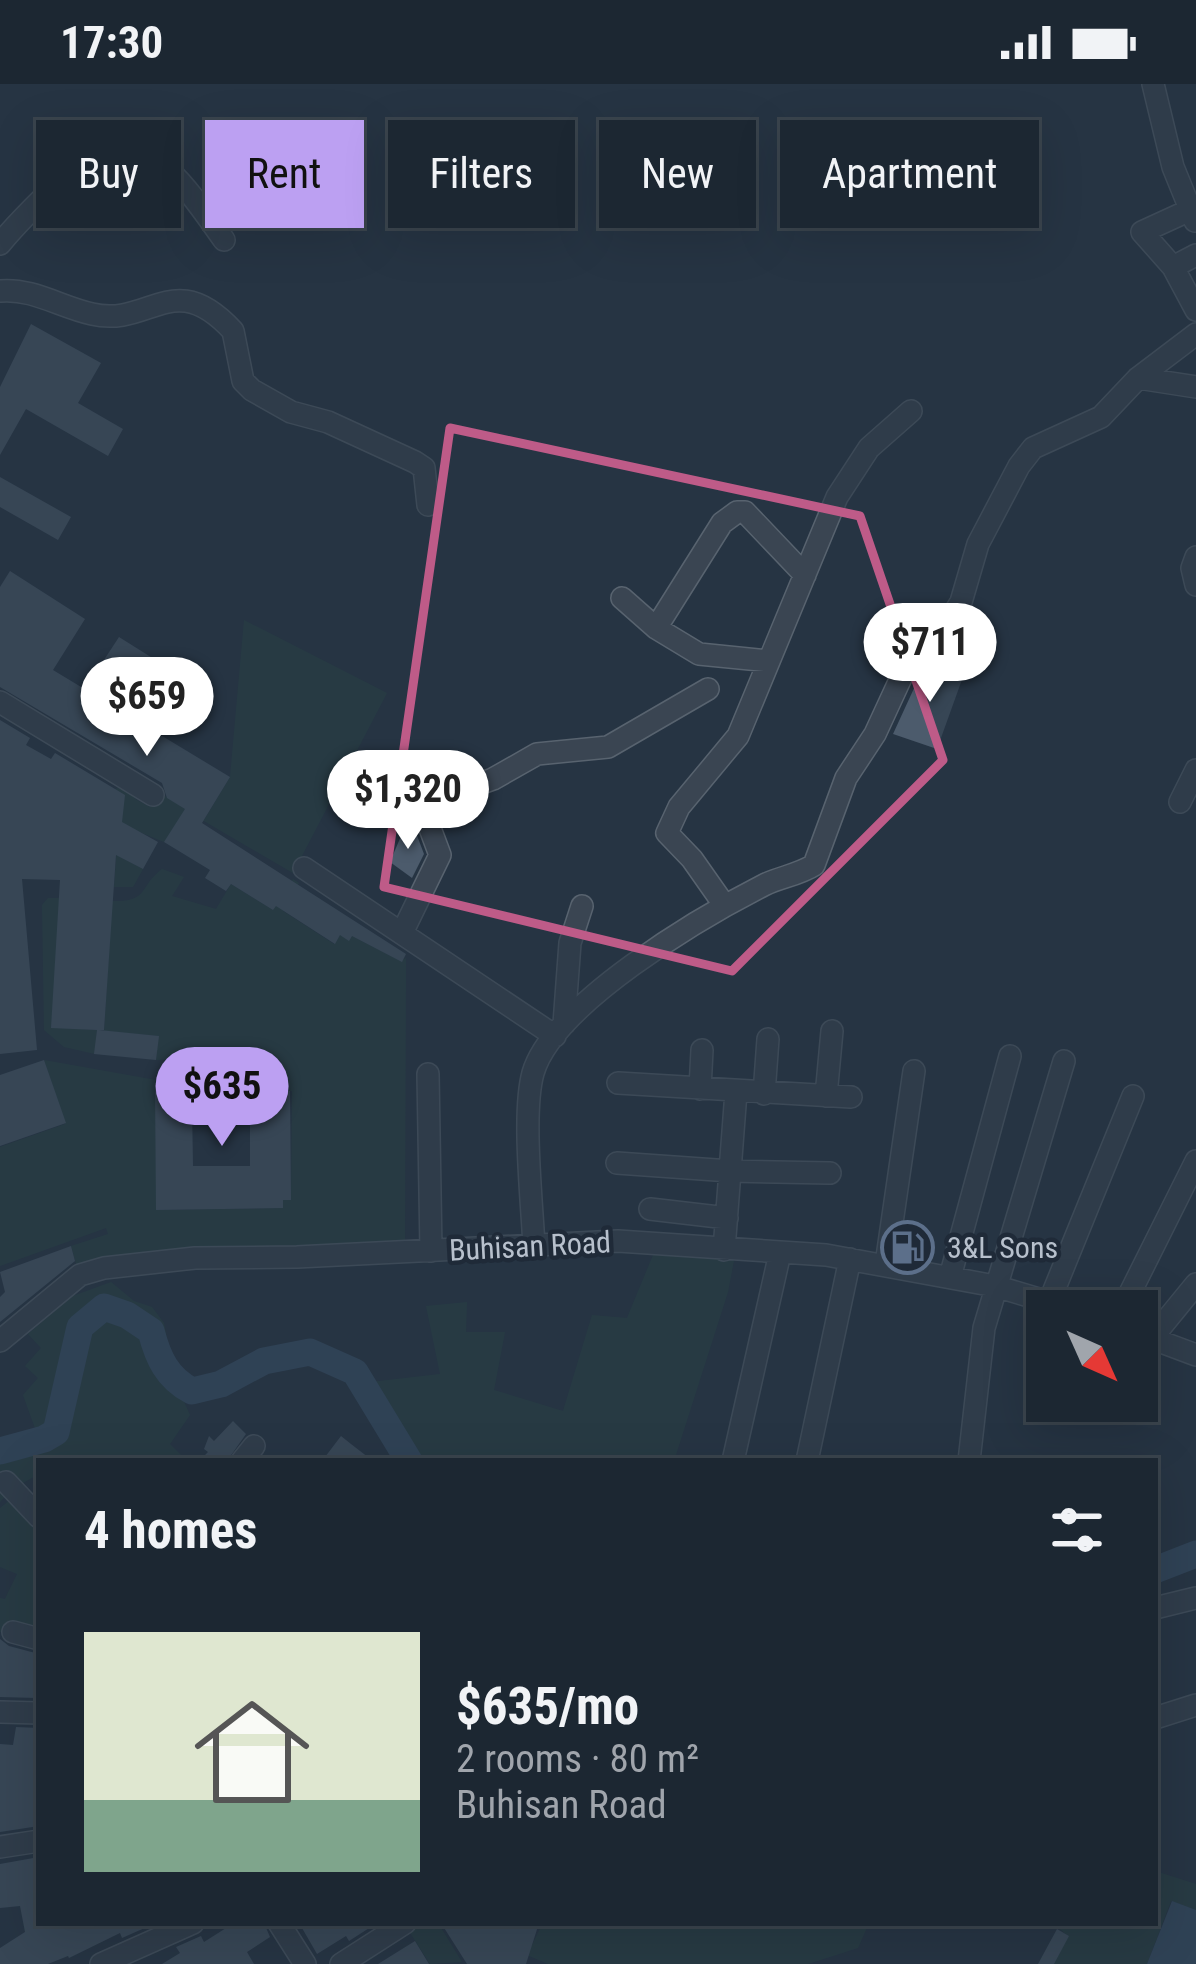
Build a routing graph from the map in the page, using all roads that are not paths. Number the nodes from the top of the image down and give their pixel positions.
1 (1153, 84) edge
2 (1193, 216) edge
3 (224, 240) dead end
4 (0, 244) edge
5 (1196, 255) edge
6 (1173, 267) junction
7 (0, 291) edge
8 (1196, 310) edge
9 (1196, 334) edge
10 (1138, 378) junction
11 (1196, 387) edge
12 (911, 411) dead end
13 (428, 505) dead end
14 (1196, 557) edge
15 (805, 575) junction
16 (1196, 585) edge
17 (622, 598) dead end
18 (656, 628) junction
19 (770, 661) junction
20 (708, 689) dead end
21 (0, 702) edge
22 (349, 770) dead end
23 (1196, 770) edge
24 (153, 795) dead end
25 (1180, 802) dead end
26 (414, 808) junction
27 (304, 868) dead end
28 (725, 906) junction
29 (581, 907) dead end
30 (402, 933) junction
31 (559, 1030) junction
32 (832, 1031) dead end
33 (768, 1039) dead end
34 (702, 1050) dead end
35 (1010, 1055) dead end
36 (1064, 1061) dead end
37 (914, 1071) dead end
38 (428, 1074) dead end
39 (618, 1083) dead end
40 (700, 1089) junction
41 (736, 1092) junction
42 (764, 1094) junction
43 (826, 1096) junction
44 (1133, 1096) dead end
45 (851, 1097) dead end
46 (1196, 1161) edge
47 (617, 1163) dead end
48 (730, 1171) junction
49 (830, 1173) dead end
50 (650, 1209) dead end
51 (727, 1218) junction
52 (534, 1247) junction
53 (724, 1250) junction
54 (430, 1251) junction
55 (780, 1253) junction
56 (850, 1259) junction
57 (886, 1264) junction
58 (950, 1277) junction
59 (995, 1286) junction
60 (1195, 1288) edge
61 (1054, 1290) edge
62 (1132, 1290) edge
63 (1026, 1294) edge
64 (1158, 1323) edge
65 (0, 1341) edge
66 (1158, 1341) edge
67 (1196, 1355) edge
68 (735, 1458) edge
69 (808, 1458) edge
70 (969, 1458) edge
71 (6, 1483) dead end
72 (36, 1514) edge
73 (1196, 1598) edge
74 (1158, 1606) edge
75 (13, 1632) dead end
76 (36, 1638) edge
77 (1196, 1706) edge
78 (0, 1712) edge
79 (36, 1712) edge
80 (1158, 1717) edge
81 (36, 1841) edge
82 (0, 1847) edge
83 (186, 1926) edge
84 (282, 1926) edge
85 (400, 1926) edge
86 (101, 1964) edge
87 (305, 1964) edge
88 (341, 1964) edge

1 - 2 street
2 - 6 street
3 - 4 street
5 - 6 street
6 - 8 street
7 - 13 street
9 - 10 street
10 - 11 street
10 - 28 street
12 - 15 street
14 - 16 street
15 - 18 street
15 - 19 street
17 - 18 street
18 - 19 street
19 - 28 street
20 - 26 street
21 - 24 street
22 - 26 street
23 - 25 street
26 - 30 street
27 - 30 street
28 - 31 street
29 - 31 street
30 - 31 street
31 - 52 street
32 - 43 street
33 - 42 street
34 - 40 street
35 - 58 street
36 - 59 street
37 - 57 street
38 - 54 street
39 - 40 street
40 - 41 street
41 - 42 street
41 - 48 street
42 - 43 street
43 - 45 street
44 - 61 street
46 - 62 street
47 - 48 street
48 - 49 street
48 - 51 street
50 - 51 street
51 - 53 street
52 - 53 street, Buhisan Road
52 - 54 street, Buhisan Road
53 - 55 street, Buhisan Road
54 - 65 street, Buhisan Road
55 - 56 street, Buhisan Road
55 - 68 street
56 - 57 street, Buhisan Road
56 - 69 street
57 - 58 street, Buhisan Road
58 - 59 street, Buhisan Road
59 - 63 street, Buhisan Road
59 - 70 street
60 - 64 street
66 - 67 street
71 - 72 street
73 - 74 street
75 - 76 street
77 - 80 street
78 - 79 street
81 - 82 street
83 - 86 street
84 - 87 street
85 - 88 street

